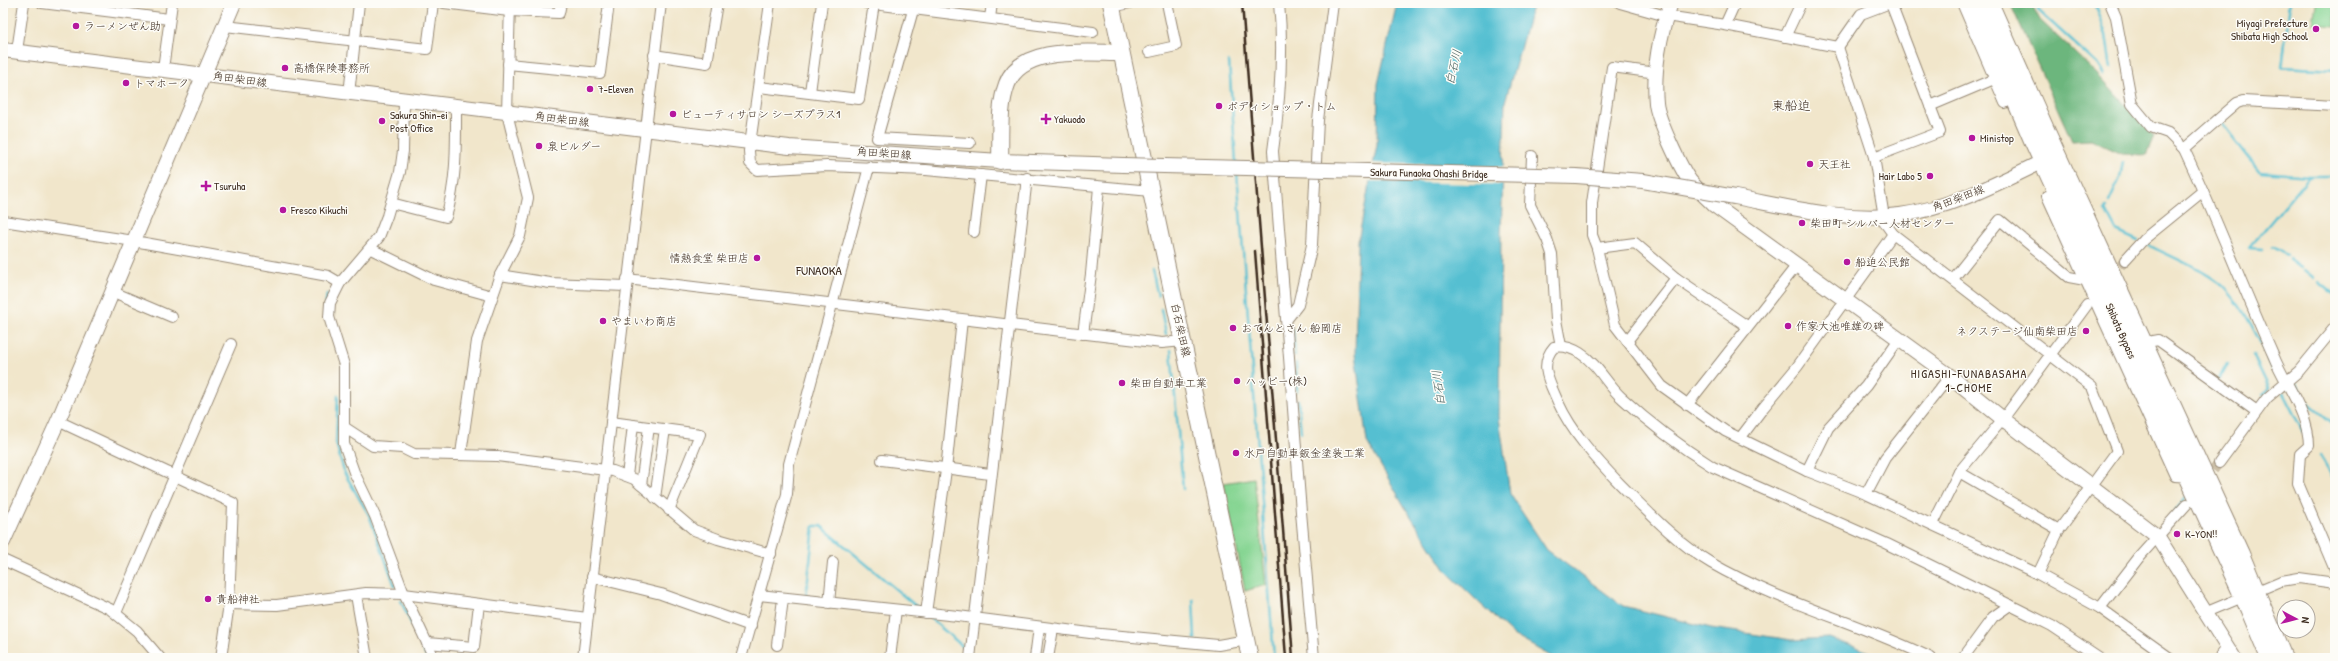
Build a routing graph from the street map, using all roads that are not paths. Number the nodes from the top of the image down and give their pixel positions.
1 (24, 3) edge
2 (42, 3) edge
3 (172, 3) edge
4 (234, 3) edge
5 (359, 3) edge
6 (433, 3) edge
7 (444, 3) edge
8 (450, 3) edge
9 (561, 3) edge
10 (609, 3) edge
11 (660, 3) edge
12 (717, 3) edge
13 (770, 3) edge
14 (822, 3) edge
15 (992, 3) edge
16 (1130, 3) edge
17 (1167, 3) edge
18 (1279, 3) edge
19 (1333, 3) edge
20 (1671, 3) edge
21 (1735, 3) edge
22 (1801, 3) edge
23 (1890, 3) edge
24 (1962, 3) edge
25 (1974, 3) edge
26 (1989, 3) edge
27 (2110, 3) edge
28 (870, 4) edge
29 (1623, 4) edge
30 (1112, 5) edge
31 (915, 6) edge
32 (510, 7) edge
33 (1666, 16) junction
34 (990, 18) junction
35 (170, 19) junction
36 (1725, 25) junction
37 (225, 26) junction
38 (1093, 32) dead end
39 (1785, 37) junction
40 (355, 41) junction
41 (1838, 47) junction
42 (3, 50) edge
43 (17, 51) junction
44 (1150, 52) dead end
45 (1120, 53) junction
46 (654, 55) junction
47 (508, 64) junction
48 (163, 69) junction
49 (1656, 73) junction
50 (203, 74) junction
51 (1999, 77) junction
52 (759, 87) junction
53 (810, 92) junction
54 (348, 94) junction
55 (404, 100) junction
56 (2005, 103) dead end
57 (1930, 106) junction
58 (2335, 106) edge
59 (456, 107) junction
60 (507, 113) junction
61 (646, 130) junction
62 (751, 143) junction
63 (970, 143) dead end
64 (2184, 149) junction
65 (1532, 156) dead end
66 (1874, 157) junction
67 (2050, 158) junction
68 (1000, 161) junction
69 (1122, 165) joint
70 (869, 167) junction
71 (981, 175) junction
72 (1027, 178) junction
73 (1099, 187) junction
74 (1151, 191) junction
75 (2203, 192) junction
76 (2047, 196) dead end
77 (1735, 197) joint
78 (391, 203) junction
79 (1884, 216) junction
80 (3, 221) edge
81 (974, 232) dead end
82 (1893, 234) junction
83 (134, 241) junction
84 (1597, 248) junction
85 (371, 249) junction
86 (2126, 260) tunnel mouth
87 (1797, 265) junction
88 (500, 275) junction
89 (1676, 278) junction
90 (2091, 278) junction
91 (1953, 279) junction
92 (340, 283) junction
93 (626, 283) junction
94 (111, 291) junction
95 (492, 296) junction
96 (1845, 300) junction
97 (831, 304) junction
98 (2087, 305) dead end
99 (172, 317) dead end
100 (1287, 319) junction
101 (962, 320) junction
102 (1008, 325) junction
103 (1747, 326) junction
104 (2335, 327) edge
105 (1083, 334) junction
106 (1899, 339) junction
107 (1183, 341) junction
108 (1627, 341) junction
109 (2142, 343) junction
110 (230, 344) dead end
111 (1561, 346) junction
112 (2049, 354) junction
113 (1950, 376) junction
114 (2285, 382) junction
115 (1687, 405) junction
116 (2257, 411) junction
117 (2003, 419) junction
118 (58, 420) junction
119 (611, 422) junction
120 (633, 425) junction
121 (344, 427) junction
122 (649, 427) junction
123 (665, 429) junction
124 (1741, 437) junction
125 (461, 454) junction
126 (882, 460) dead end
127 (2219, 463) tunnel mouth
128 (606, 470) junction
129 (946, 470) junction
130 (1807, 471) junction
131 (1959, 472) junction
132 (990, 474) junction
133 (175, 476) junction
134 (627, 476) junction
135 (641, 485) junction
136 (2092, 487) junction
137 (1866, 494) junction
138 (655, 498) junction
139 (2187, 504) dead end
140 (670, 510) junction
141 (1932, 524) junction
142 (2059, 530) junction
143 (2158, 537) junction
144 (3, 542) edge
145 (771, 554) junction
146 (3, 560) edge
147 (833, 562) dead end
148 (2335, 570) edge
149 (2038, 574) junction
150 (592, 577) junction
151 (2335, 583) edge
152 (404, 594) junction
153 (356, 595) junction
154 (760, 595) junction
155 (2250, 595) junction
156 (783, 599) junction
157 (829, 603) junction
158 (229, 604) junction
159 (479, 604) junction
160 (2010, 605) junction
161 (2100, 608) junction
162 (896, 610) junction
163 (2207, 612) junction
164 (116, 613) junction
165 (926, 613) junction
166 (587, 618) junction
167 (974, 619) junction
168 (750, 626) junction
169 (1039, 627) junction
170 (1053, 629) junction
171 (1247, 640) junction
172 (427, 643) junction
173 (777, 645) dead end
174 (2231, 653) edge
175 (160, 658) edge
176 (221, 658) edge
177 (367, 658) edge
178 (434, 658) edge
179 (584, 658) edge
180 (741, 658) edge
181 (890, 658) edge
182 (970, 658) edge
183 (1035, 658) edge
184 (1048, 658) edge
185 (1250, 658) edge
186 (1314, 658) edge
187 (1931, 658) edge
188 (1963, 658) edge
189 (2100, 658) edge
190 (2170, 658) edge
191 (2218, 658) edge
192 (2270, 658) edge
193 (2283, 658) edge

1 - 43 street
2 - 35 street
3 - 35 street
4 - 37 main road
5 - 40 street
6 - 40 street
7 - 8 street
8 - 32 street
9 - 32 street
10 - 47 street
11 - 46 street
12 - 46 street
13 - 52 street
14 - 53 street
15 - 34 street
16 - 30 street
17 - 44 street
18 - 100 street
19 - 100 street
20 - 33 main road
21 - 36 street
22 - 39 street
23 - 41 street
23 - 57 street
24 - 51 street
25 - 51 highway, Shibata Bypass
26 - 67 highway, Shibata Bypass
27 - 64 street
28 - 31 street
28 - 53 street
29 - 33 street
30 - 45 main road, 白石柴田線
31 - 34 street
31 - 63 street
32 - 47 street
33 - 36 street
33 - 49 main road
34 - 38 street
35 - 48 street
36 - 39 street
37 - 40 street
37 - 50 main road
39 - 41 street
40 - 54 street
41 - 66 street
42 - 43 main road, 角田柴田線
43 - 48 main road, 角田柴田線
45 - 68 main road
45 - 74 main road, 白石柴田線
46 - 61 street
47 - 60 street
48 - 50 main road, 角田柴田線
49 - 84 street
49 - 87 main road
50 - 54 main road, 角田柴田線
50 - 83 main road
51 - 56 street
51 - 57 street
51 - 67 highway, Shibata Bypass
52 - 53 street
52 - 62 street
54 - 55 main road, 角田柴田線
55 - 59 main road, 角田柴田線
55 - 78 street
57 - 66 street
58 - 64 street
59 - 60 main road, 角田柴田線
59 - 78 street
60 - 61 main road, 角田柴田線
60 - 88 street
61 - 62 main road, 角田柴田線
61 - 93 street
62 - 68 main road, 角田柴田線
62 - 70 street
64 - 75 street
65 - 111 street
66 - 79 street
67 - 79 main road, 角田柴田線
67 - 90 highway, Shibata Bypass
67 - 109 highway, Shibata Bypass
68 - 69 main road, 角田柴田線
69 - 77 main road, Sakura Funaoka Ohashi Bridge, bridge
70 - 71 street
70 - 97 street
71 - 72 street
71 - 81 street
72 - 73 street
72 - 102 street
73 - 74 street
73 - 105 street
74 - 107 main road, 白石柴田線
75 - 86 street
75 - 114 street
76 - 90 street
77 - 79 main road, 角田柴田線
78 - 85 street
79 - 82 street
80 - 83 street
82 - 91 street
82 - 96 street
83 - 92 street
83 - 94 main road
84 - 89 street
84 - 108 street
85 - 92 street
85 - 95 street
87 - 96 main road
87 - 103 street
88 - 93 street
88 - 95 street
89 - 103 street
89 - 108 street
90 - 91 street
90 - 155 highway, Shibata Bypass
91 - 112 street
92 - 121 street
93 - 97 street
93 - 119 street
94 - 99 street
94 - 118 main road
95 - 125 street
96 - 106 main road
96 - 124 street
97 - 101 street
97 - 145 street
98 - 112 street
100 - 186 street
101 - 102 street
101 - 129 street
102 - 105 street
102 - 132 street
103 - 115 street
104 - 114 street
105 - 107 street
106 - 113 main road
106 - 130 street
107 - 171 main road, 白石柴田線
108 - 115 street
109 - 116 street
109 - 155 highway, Shibata Bypass
110 - 133 street
111 - 160 street
111 - 187 street
112 - 117 street
112 - 136 street
113 - 117 main road
113 - 137 street
114 - 116 street
114 - 148 street
115 - 124 street
116 - 127 street
117 - 131 street
117 - 136 main road
118 - 133 street
118 - 144 main road
119 - 120 street
119 - 128 street
120 - 122 street
120 - 134 street
121 - 125 street
121 - 152 street
122 - 123 street
122 - 135 street
123 - 138 street
123 - 140 street
124 - 130 street
125 - 128 street
126 - 129 street
128 - 134 street
128 - 150 street
129 - 132 street
129 - 165 street
130 - 137 street
131 - 141 street
131 - 142 street
132 - 167 street
133 - 158 street
133 - 164 street
134 - 135 street
135 - 138 street
136 - 142 street
136 - 143 main road
137 - 141 street
138 - 140 street
139 - 143 street
140 - 145 street
141 - 149 street
142 - 149 street
143 - 161 street
143 - 163 main road
145 - 154 street
146 - 164 street
147 - 157 street
149 - 161 street
150 - 166 street
150 - 168 street
151 - 155 street
152 - 153 street
152 - 159 street
152 - 172 street
153 - 158 street
153 - 177 street
154 - 156 street
154 - 168 street
155 - 163 street
155 - 192 highway, Shibata Bypass
155 - 193 highway, Shibata Bypass
156 - 157 street
156 - 173 street
157 - 162 street
158 - 176 street
159 - 166 street
159 - 172 street
160 - 188 street
160 - 189 street
161 - 190 street
162 - 165 street
162 - 181 street
163 - 174 main road
164 - 175 street
165 - 167 street
166 - 179 street
167 - 169 street
167 - 182 street
168 - 180 street
169 - 170 street
169 - 183 street
170 - 171 street
170 - 184 street
171 - 185 main road, 白石柴田線
172 - 178 street
174 - 191 street

